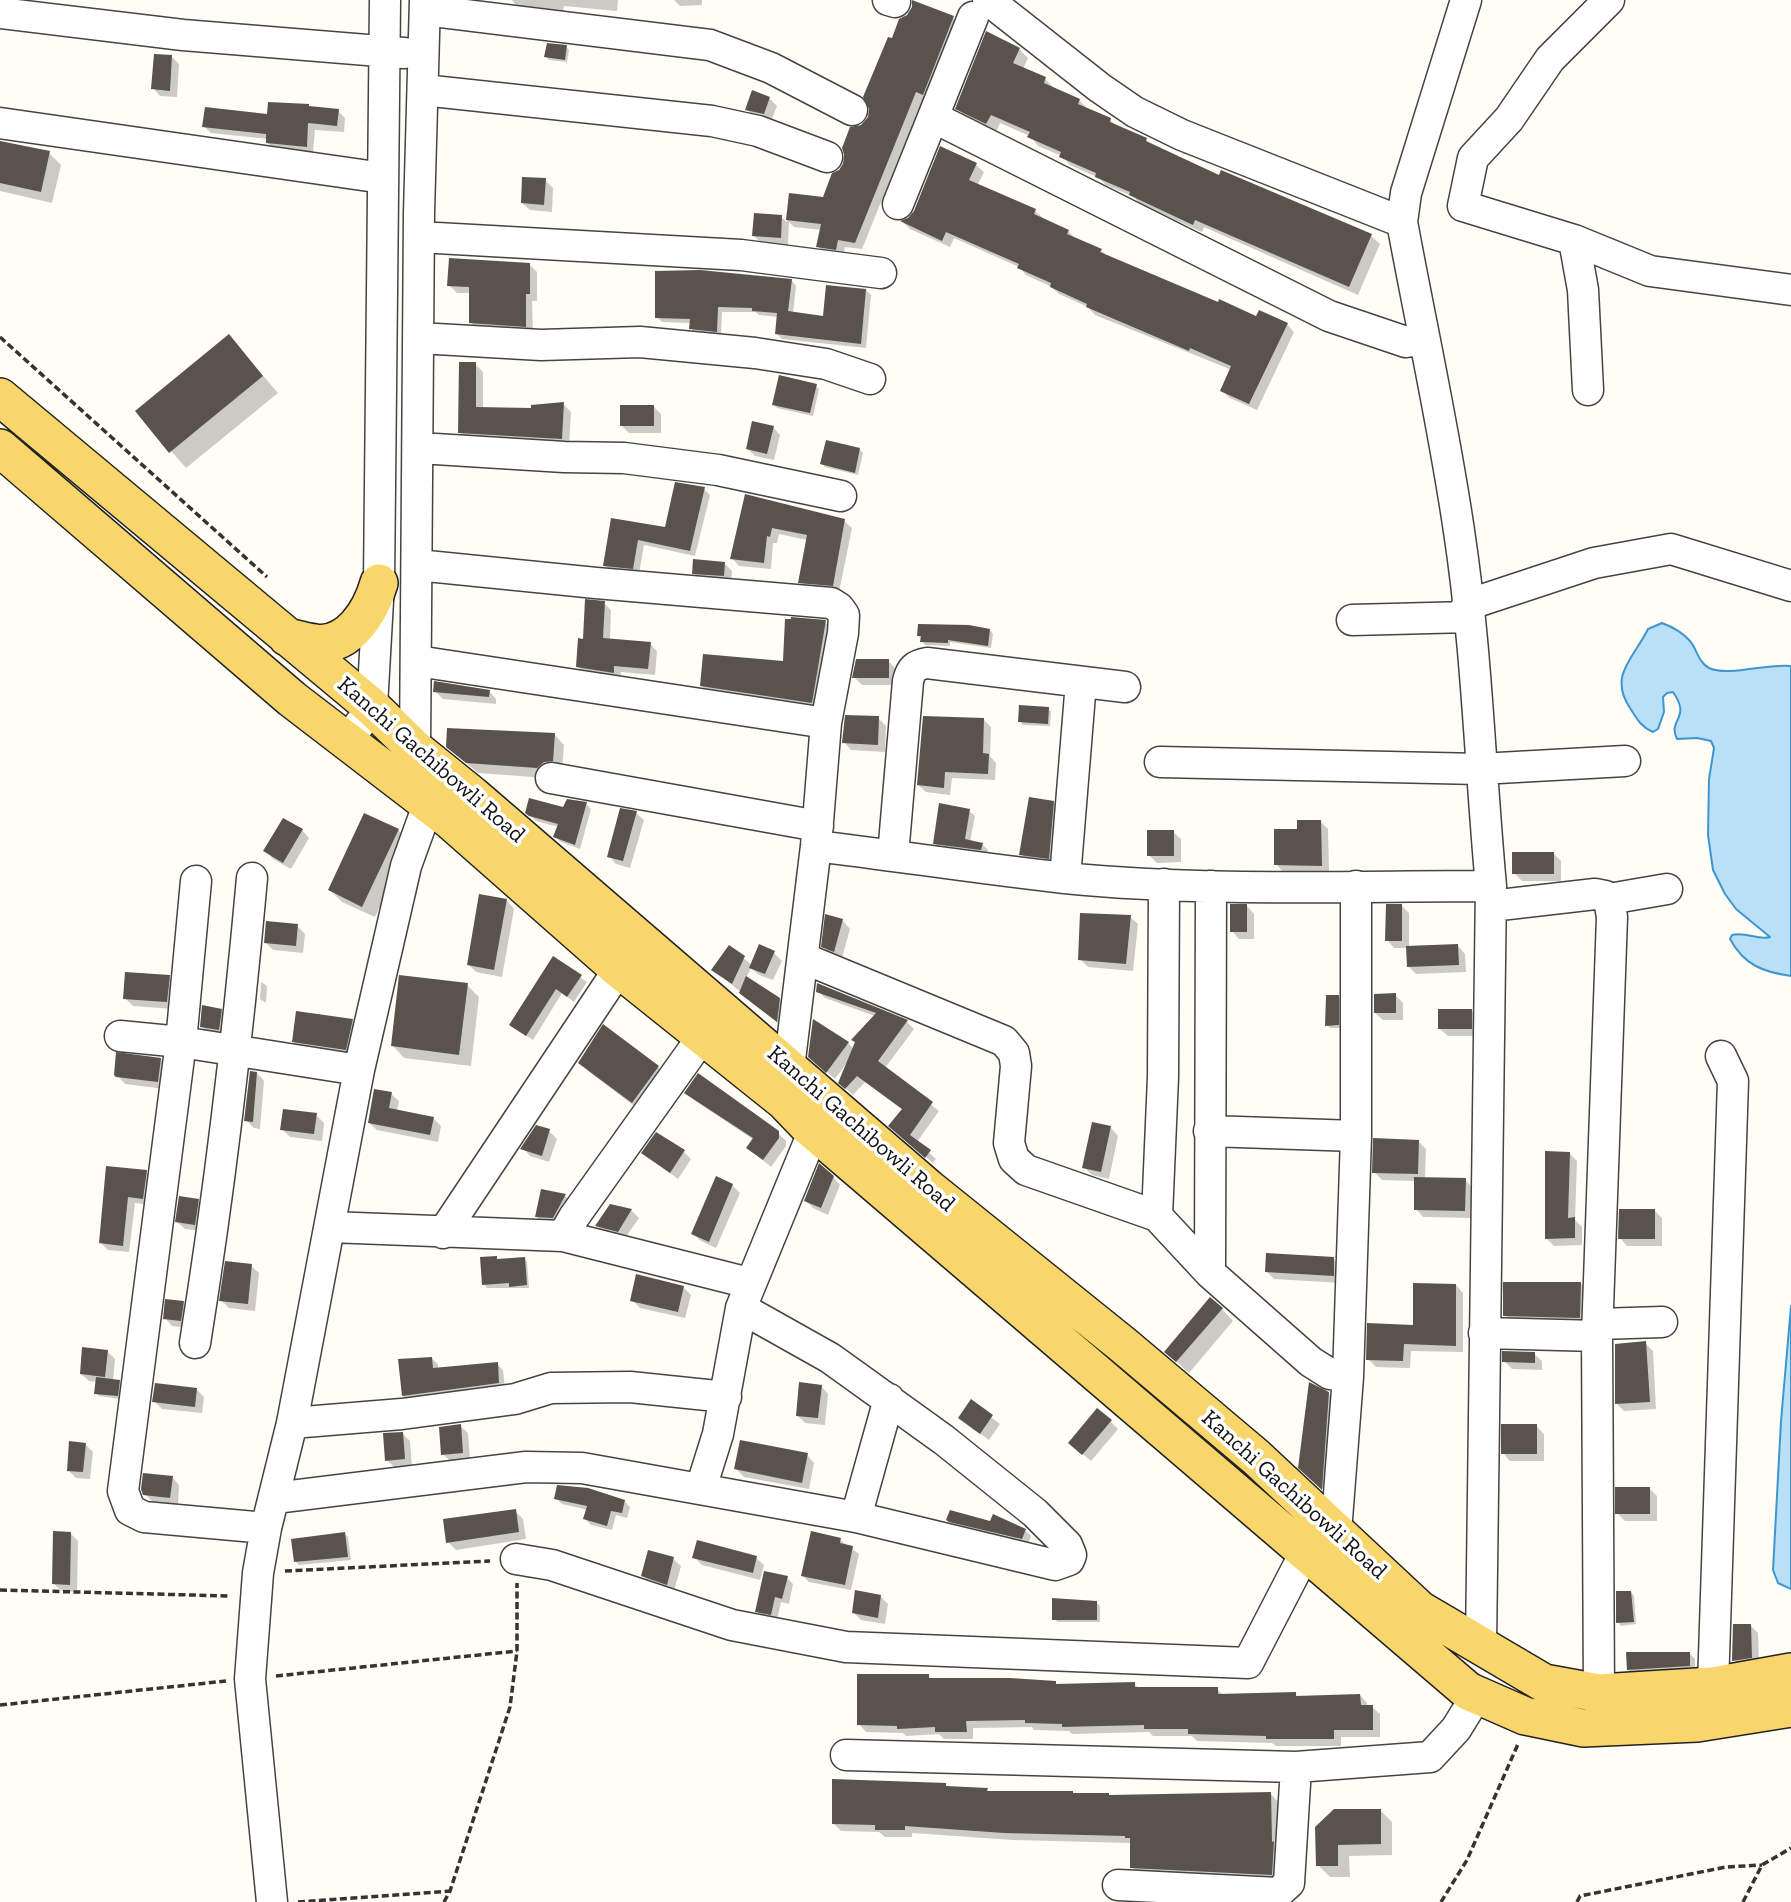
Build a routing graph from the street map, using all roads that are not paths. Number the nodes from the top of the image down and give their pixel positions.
1 (385, 0) edge
2 (1466, 0) edge
3 (1609, 0) edge
4 (425, 5) edge
5 (981, 9) edge
6 (0, 13) edge
7 (384, 53) junction
8 (424, 54) junction
9 (423, 90) junction
10 (852, 110) dead end
11 (933, 117) junction
12 (0, 123) edge
13 (827, 157) dead end
14 (383, 178) junction
15 (898, 204) dead end
16 (1402, 222) junction
17 (419, 237) junction
18 (1574, 240) junction
19 (881, 273) dead end
20 (1791, 290) edge
21 (419, 338) junction
22 (1424, 339) junction
23 (870, 379) dead end
24 (1588, 390) dead end
25 (0, 397) edge
26 (0, 448) edge
27 (419, 448) junction
28 (841, 496) dead end
29 (417, 565) junction
30 (379, 583) junction
31 (1791, 586) edge
32 (1468, 611) junction
33 (1352, 620) dead end
34 (287, 637) junction
35 (417, 661) junction
36 (1081, 682) junction
37 (1125, 687) dead end
38 (372, 707) junction
39 (826, 723) junction
40 (348, 740) junction
41 (415, 749) junction
42 (1625, 761) dead end
43 (1160, 762) dead end
44 (1480, 769) junction
45 (551, 778) dead end
46 (450, 807) junction
47 (817, 836) junction
48 (893, 855) junction
49 (252, 878) dead end
50 (1065, 878) junction
51 (196, 881) dead end
52 (1164, 884) junction
53 (1356, 886) junction
54 (1210, 887) junction
55 (1667, 889) dead end
56 (1491, 896) junction
57 (1609, 900) junction
58 (803, 958) junction
59 (619, 969) junction
60 (120, 1036) dead end
61 (703, 1036) junction
62 (181, 1042) junction
63 (236, 1052) junction
64 (1721, 1056) dead end
65 (789, 1068) junction
66 (359, 1070) junction
67 (814, 1130) junction
68 (1209, 1131) junction
69 (1356, 1136) junction
70 (1157, 1216) junction
71 (330, 1227) junction
72 (443, 1233) junction
73 (563, 1236) junction
74 (1210, 1273) junction
75 (745, 1295) junction
76 (1662, 1322) dead end
77 (1598, 1330) junction
78 (1484, 1333) junction
79 (195, 1343) dead end
80 (1348, 1377) junction
81 (726, 1397) junction
82 (889, 1399) junction
83 (292, 1423) junction
84 (701, 1488) junction
85 (275, 1499) junction
86 (856, 1517) junction
87 (266, 1528) junction
88 (1336, 1532) junction
89 (1306, 1551) junction
90 (516, 1559) road end
91 (1481, 1645) junction
92 (1791, 1672) edge
93 (1713, 1685) junction
94 (1599, 1693) junction
95 (1477, 1695) junction
96 (1791, 1709) edge
97 (846, 1755) dead end
98 (1296, 1767) junction
99 (1118, 1885) dead end
100 (272, 1902) edge

1 - 7 street
2 - 16 street
3 - 18 street
4 - 8 street
4 - 10 street
5 - 11 street
5 - 16 street
6 - 7 street
7 - 8 street
7 - 14 street
8 - 9 street
9 - 13 street
9 - 17 street
11 - 15 street
11 - 22 street
12 - 14 street
14 - 30 street
16 - 22 street
17 - 19 street
17 - 21 street
18 - 20 street
18 - 24 street
21 - 23 street
21 - 27 street
22 - 32 street
25 - 34 main road, Kanchi Gachibowli Road
26 - 40 main road, Kanchi Gachibowli Road
27 - 28 street
27 - 29 street
29 - 35 street
29 - 39 street
30 - 34 main road
30 - 38 street
31 - 32 street
32 - 33 street
32 - 44 street
34 - 38 main road, Kanchi Gachibowli Road
35 - 39 street
35 - 41 street
36 - 37 street
36 - 48 street
36 - 50 street
38 - 40 street
38 - 41 main road, Kanchi Gachibowli Road
39 - 47 street
40 - 46 main road, Kanchi Gachibowli Road
41 - 46 main road, Kanchi Gachibowli Road
42 - 44 street
43 - 44 street
44 - 56 street
45 - 47 street
46 - 59 main road, Kanchi Gachibowli Road
46 - 65 main road, Kanchi Gachibowli Road
46 - 66 street
47 - 48 street
47 - 58 street
48 - 50 street
49 - 63 street
50 - 52 street
51 - 62 street
52 - 54 street
52 - 70 street
53 - 54 street
53 - 56 street
53 - 69 street
54 - 68 street
55 - 57 street
56 - 57 street
56 - 78 street
57 - 77 street
58 - 65 street
58 - 70 street
59 - 61 main road, Kanchi Gachibowli Road
59 - 72 street
60 - 62 street
61 - 67 main road, Kanchi Gachibowli Road
61 - 73 street
62 - 63 street
62 - 87 street
63 - 66 street
63 - 79 street
64 - 93 street
65 - 88 main road, Kanchi Gachibowli Road
66 - 71 street
67 - 75 street
67 - 89 main road, Kanchi Gachibowli Road
68 - 69 street
68 - 74 street
69 - 80 street
70 - 74 street
71 - 72 street
71 - 83 street
72 - 73 street
73 - 75 street
74 - 80 street
75 - 81 street
75 - 82 street
76 - 77 street
77 - 78 street
77 - 94 street
78 - 91 street
80 - 88 street
81 - 83 street
81 - 84 street
82 - 86 street
82 - 86 street
83 - 85 street
84 - 85 street
84 - 86 street
85 - 87 street
87 - 100 street
88 - 91 main road, Kanchi Gachibowli Road
89 - 90 street
89 - 95 main road, Kanchi Gachibowli Road
91 - 94 main road, Kanchi Gachibowli Road
92 - 93 main road, Kanchi Gachibowli Road
93 - 94 main road, Kanchi Gachibowli Road
95 - 96 main road, Kanchi Gachibowli Road
95 - 98 street
97 - 98 street
98 - 99 street

